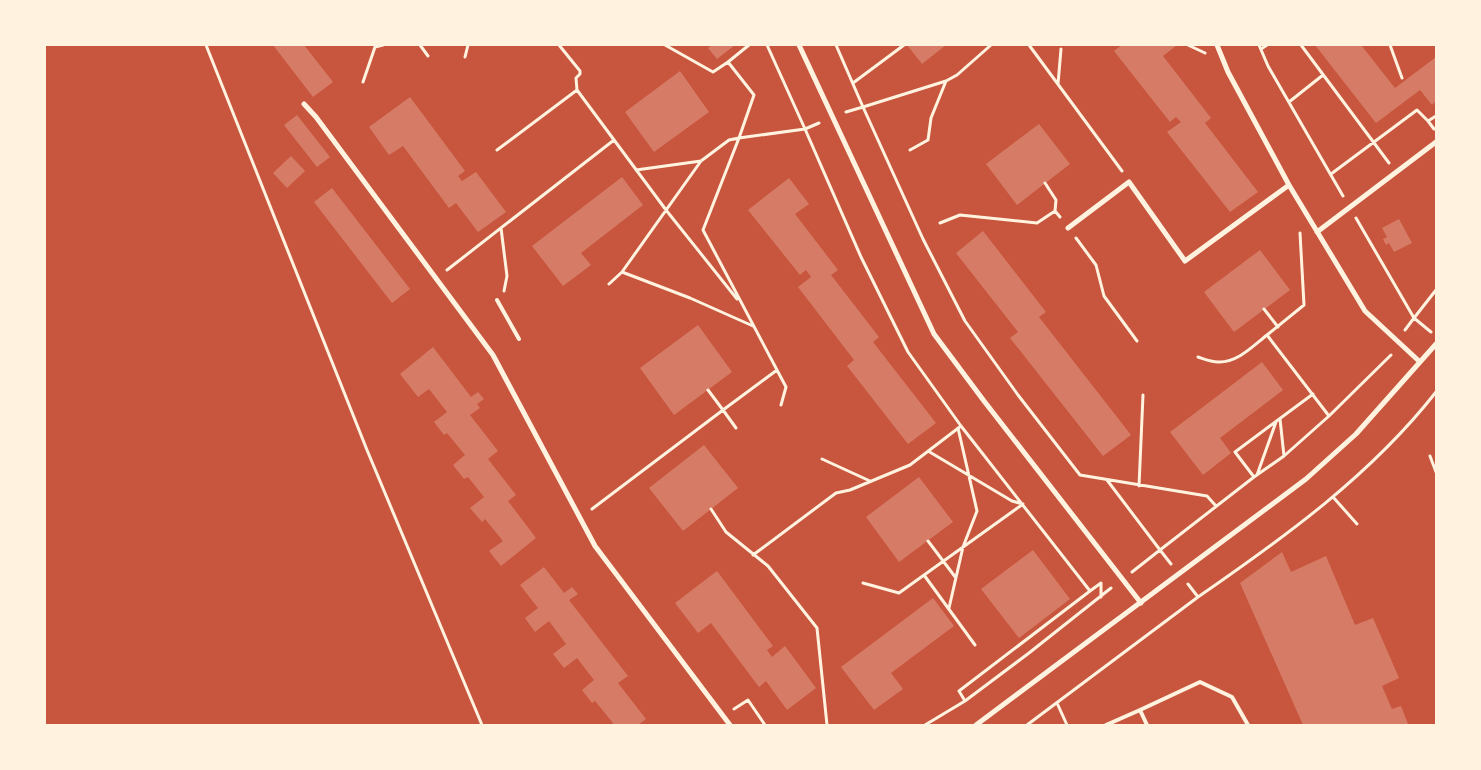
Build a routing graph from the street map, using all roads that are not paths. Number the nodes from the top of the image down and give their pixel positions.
1 (799, 45) edge
2 (1217, 45) edge
3 (304, 104) dead end
4 (1436, 142) edge
5 (1289, 185) junction
6 (1068, 228) road end
7 (1317, 232) junction
8 (497, 300) dead end
9 (519, 340) dead end
10 (1436, 344) edge
11 (1420, 362) junction
12 (1141, 603) junction
13 (1140, 710) junction
14 (730, 725) edge
15 (976, 725) edge
16 (1106, 725) edge
17 (1147, 725) edge
18 (1248, 725) edge

1 - 12 street
2 - 5 street
3 - 14 street
4 - 7 street
5 - 6 street
5 - 7 street
7 - 11 street
8 - 9 lane
10 - 11 street
11 - 12 street
12 - 15 street
13 - 16 lane
13 - 17 lane
13 - 18 lane

